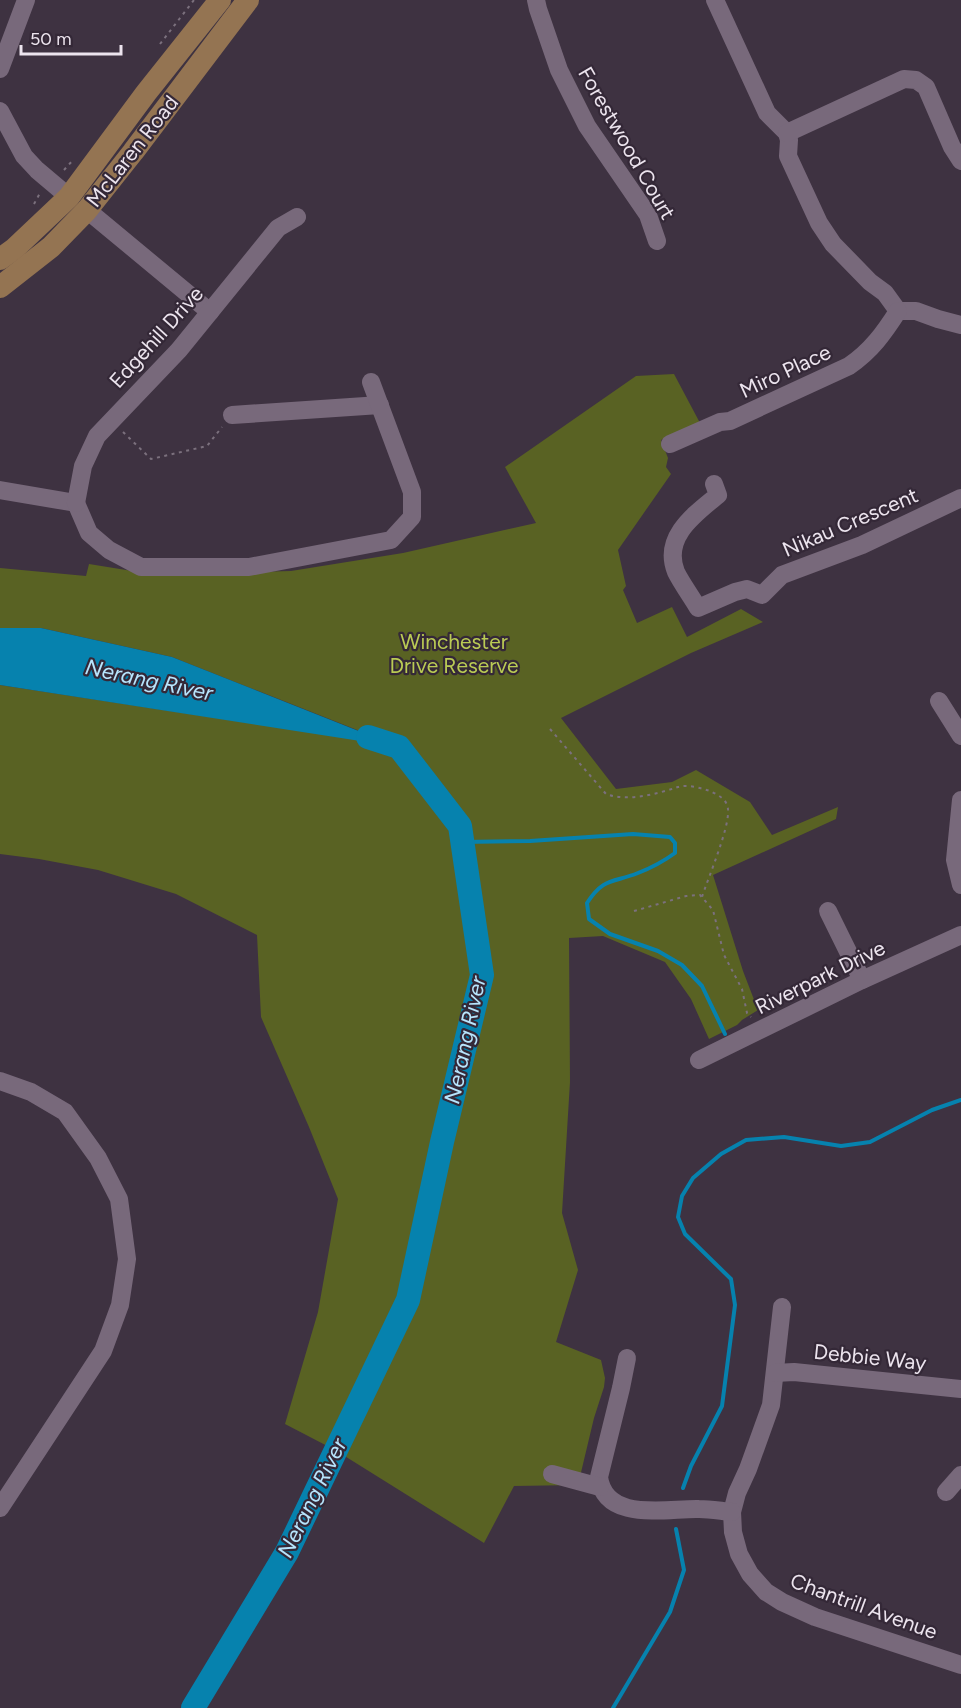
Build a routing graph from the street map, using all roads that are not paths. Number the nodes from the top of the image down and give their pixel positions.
1 (26, 0) edge
2 (220, 0) edge
3 (248, 0) edge
4 (536, 0) edge
5 (715, 0) edge
6 (0, 69) edge
7 (0, 111) edge
8 (787, 133) junction
9 (961, 161) edge
10 (69, 197) junction
11 (87, 210) junction
12 (297, 217) dead end
13 (657, 241) dead end
14 (0, 259) edge
15 (0, 287) edge
16 (898, 311) junction
17 (210, 312) junction
18 (961, 325) edge
19 (370, 382) dead end
20 (380, 405) junction
21 (232, 416) road end
22 (670, 444) dead end
23 (714, 484) dead end
24 (0, 490) edge
25 (961, 498) edge
26 (76, 503) junction
27 (939, 701) dead end
28 (961, 736) edge
29 (961, 800) edge
30 (961, 885) edge
31 (828, 911) dead end
32 (961, 935) edge
33 (862, 980) junction
34 (699, 1060) dead end
35 (0, 1081) edge
36 (782, 1307) dead end
37 (627, 1358) dead end
38 (775, 1372) junction
39 (961, 1389) edge
40 (552, 1474) dead end
41 (961, 1475) edge
42 (600, 1487) junction
43 (946, 1492) dead end
44 (0, 1508) edge
45 (732, 1512) junction
46 (961, 1665) edge

1 - 6 street
2 - 10 main road, McLaren Road
3 - 11 main road, McLaren Road
4 - 13 street, Forestwood Court
5 - 8 street
7 - 10 street
8 - 9 street
8 - 16 street
10 - 14 main road, McLaren Road
11 - 15 main road, McLaren Road
11 - 17 street
12 - 17 street, Edgehill Drive
16 - 18 street
16 - 22 street, Miro Place
17 - 26 street, Edgehill Drive
19 - 20 street
20 - 21 street
20 - 26 street
23 - 25 street, Nikau Crescent
24 - 26 street
27 - 28 street
29 - 30 street
31 - 33 street
32 - 33 street, Riverpark Drive
33 - 34 street, Riverpark Drive
35 - 44 street
36 - 38 street, Chantrill Avenue
37 - 42 street
38 - 39 street, Debbie Way
38 - 45 street, Chantrill Avenue
40 - 42 street
41 - 43 street
42 - 45 street
45 - 46 street, Chantrill Avenue

